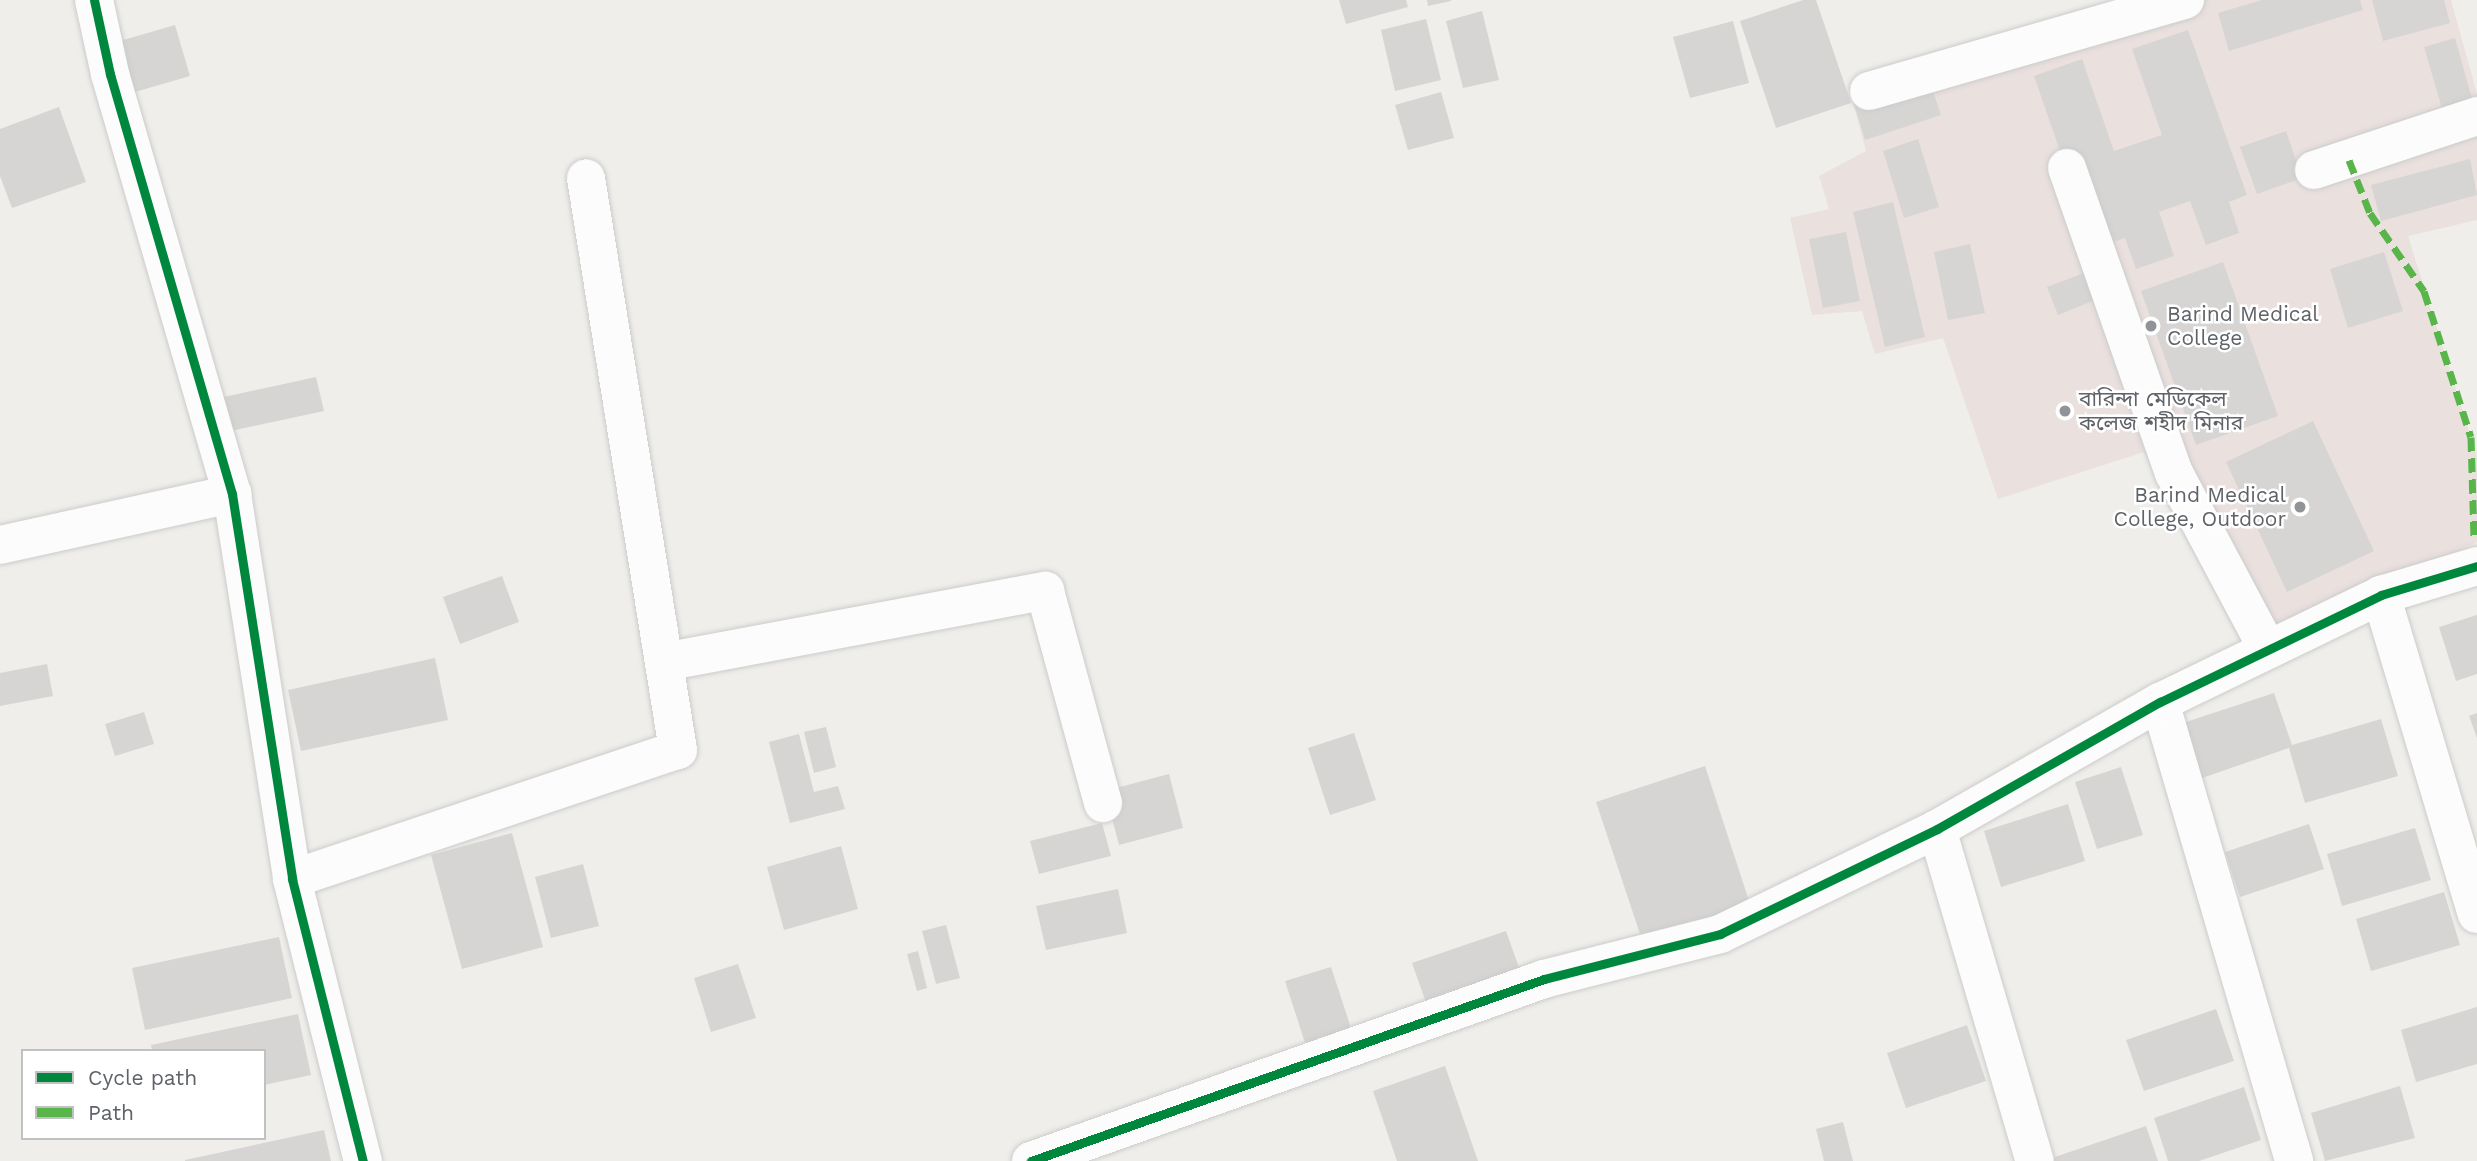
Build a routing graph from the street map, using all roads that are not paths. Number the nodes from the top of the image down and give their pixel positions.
1 (94, 0) edge
2 (2185, 0) edge
3 (1869, 91) dead end
4 (2477, 116) edge
5 (2067, 169) dead end
6 (2314, 170) dead end
7 (586, 178) dead end
8 (232, 494) junction
9 (0, 545) edge
10 (2477, 566) edge
11 (2381, 595) junction
12 (2268, 650) junction
13 (664, 662) junction
14 (2160, 702) junction
15 (1103, 803) dead end
16 (1937, 829) junction
17 (292, 879) junction
18 (2477, 914) edge
19 (363, 1161) edge
20 (1031, 1161) edge
21 (2035, 1161) edge
22 (2294, 1161) edge

1 - 8 street
2 - 3 street
4 - 6 street
5 - 12 street
7 - 13 street
8 - 9 street
8 - 17 street
10 - 11 street
11 - 12 street
11 - 18 street
12 - 14 street
13 - 15 street
13 - 17 street
14 - 16 street
14 - 22 street
16 - 20 street
16 - 21 street
17 - 19 street

